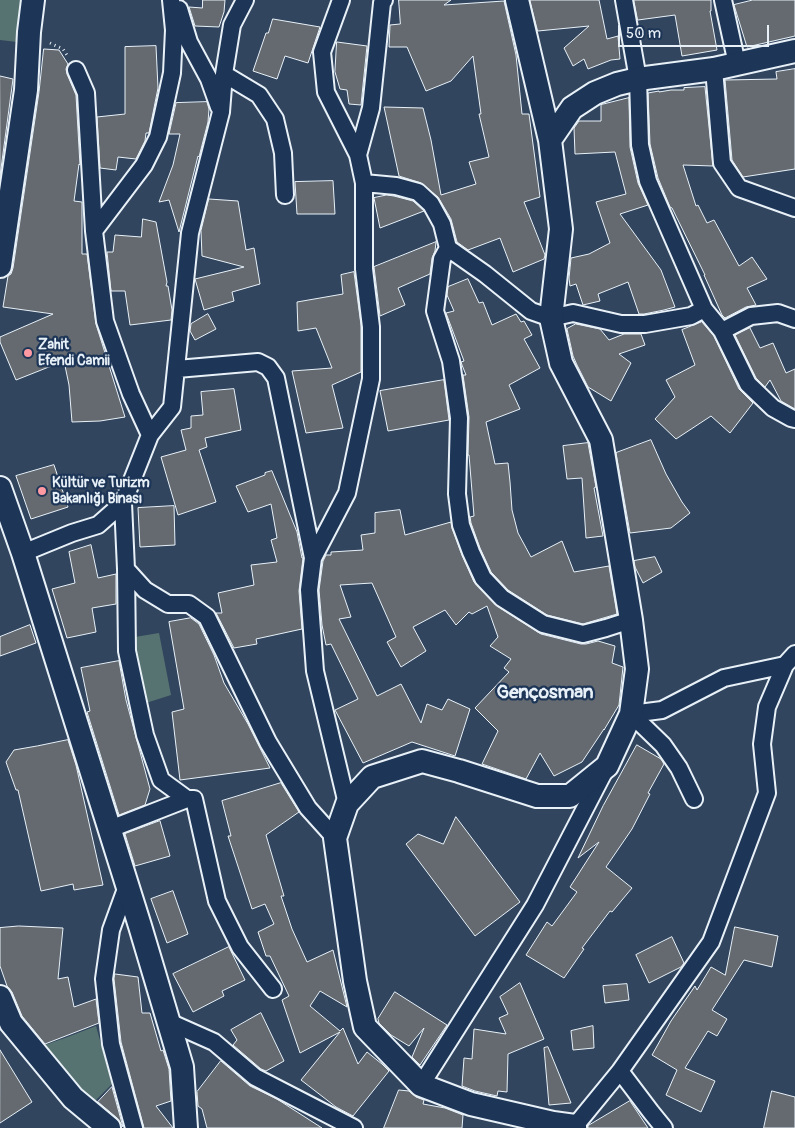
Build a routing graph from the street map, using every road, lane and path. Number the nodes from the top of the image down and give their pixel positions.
1 (33, 0) edge
2 (171, 0) edge
3 (176, 0) edge
4 (245, 0) edge
5 (341, 0) edge
6 (384, 0) edge
7 (516, 0) edge
8 (624, 0) edge
9 (723, 0) edge
10 (29, 32) junction
11 (795, 51) edge
12 (737, 64) junction
13 (714, 69) junction
14 (76, 70) joint
15 (224, 74) junction
16 (638, 79) junction
17 (221, 112) junction
18 (550, 140) junction
19 (358, 155) junction
20 (364, 183) junction
21 (285, 195) dead end
22 (795, 208) edge
23 (94, 231) junction
24 (448, 248) junction
25 (0, 266) edge
26 (704, 310) junction
27 (551, 318) junction
28 (795, 320) edge
29 (722, 331) junction
30 (177, 368) junction
31 (795, 419) edge
32 (150, 436) junction
33 (0, 488) edge
34 (123, 503) junction
35 (23, 553) junction
36 (313, 558) junction
37 (126, 569) junction
38 (631, 620) junction
39 (790, 659) edge
40 (630, 714) junction
41 (607, 766) junction
42 (187, 799) junction
43 (694, 799) dead end
44 (347, 804) junction
45 (110, 829) junction
46 (335, 838) junction
47 (127, 886) junction
48 (273, 989) dead end
49 (0, 996) edge
50 (169, 1022) junction
51 (620, 1071) junction
52 (421, 1085) junction
53 (575, 1127) edge
54 (109, 1128) edge
55 (134, 1128) edge
56 (186, 1128) edge
57 (354, 1128) edge
58 (664, 1128) edge

1 - 10 street
2 - 23 street
3 - 17 street
4 - 15 street
5 - 19 street
6 - 19 street
7 - 18 street
8 - 16 street
9 - 12 street
10 - 14 path
10 - 25 street
11 - 12 street
12 - 13 street
13 - 16 street
13 - 22 street
14 - 23 street
15 - 17 street
15 - 21 street
16 - 18 street
16 - 26 street
17 - 30 street
18 - 27 street
19 - 20 street
20 - 24 street
20 - 36 street
23 - 32 street
24 - 27 street
24 - 38 street
26 - 27 street
26 - 29 street
27 - 38 street
28 - 29 street
29 - 31 street
30 - 32 street
30 - 36 street
32 - 34 street
33 - 35 street
34 - 35 street
34 - 37 street
35 - 45 street
36 - 44 street
37 - 42 street
37 - 46 street
38 - 40 street
39 - 40 street
39 - 51 street
40 - 41 street
40 - 43 street
41 - 44 street
41 - 52 street
42 - 45 street
42 - 48 street
44 - 46 street
45 - 47 street
46 - 52 street
47 - 50 street
47 - 55 street
49 - 54 street
50 - 56 street
50 - 57 street
51 - 53 street
51 - 58 street
52 - 53 street

